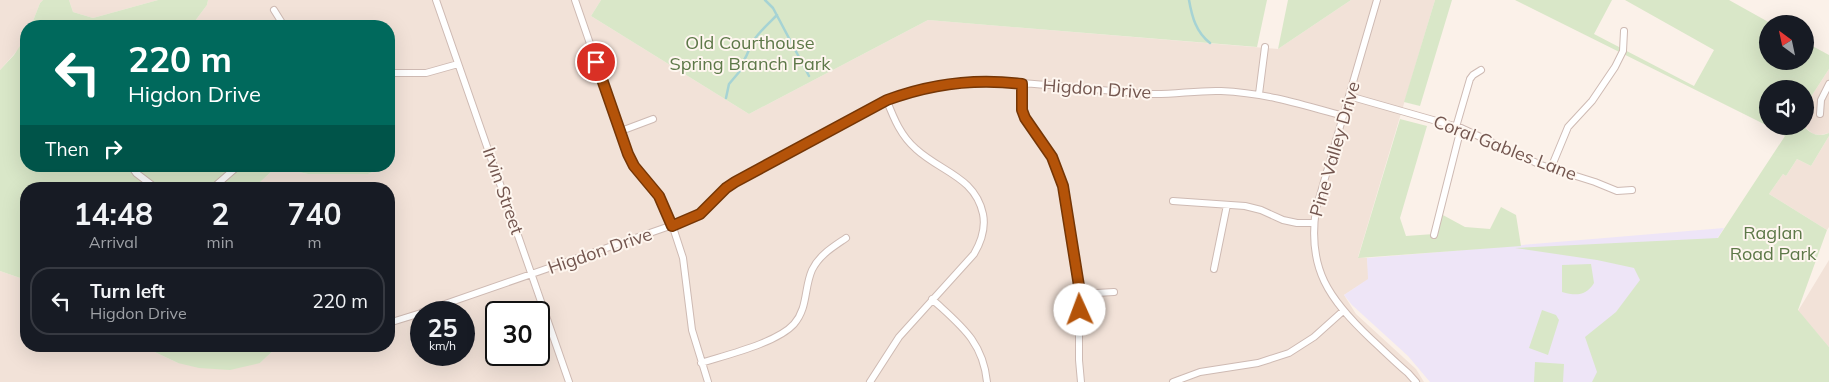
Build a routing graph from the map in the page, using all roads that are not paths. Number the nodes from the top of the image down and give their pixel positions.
1 (436, 0) edge
2 (575, 0) edge
3 (1377, 0) edge
4 (274, 10) dead end
5 (280, 20) edge
6 (1624, 31) dead end
7 (1265, 47) dead end
8 (458, 64) junction
9 (1481, 70) dead end
10 (395, 73) edge
11 (1022, 84) junction
12 (1829, 84) edge
13 (1259, 94) junction
14 (1349, 96) junction
15 (887, 100) junction
16 (1820, 114) dead end
17 (1342, 116) junction
18 (653, 119) dead end
19 (1459, 127) junction
20 (621, 131) junction
21 (1551, 168) junction
22 (135, 172) edge
23 (231, 172) edge
24 (148, 182) edge
25 (220, 182) edge
26 (1632, 190) dead end
27 (1173, 201) dead end
28 (1227, 204) junction
29 (1314, 224) junction
30 (672, 226) junction
31 (1434, 234) dead end
32 (846, 238) dead end
33 (1214, 269) dead end
34 (532, 275) junction
35 (1114, 292) dead end
36 (1079, 294) junction
37 (932, 299) junction
38 (456, 301) edge
39 (1343, 311) junction
40 (410, 317) edge
41 (395, 322) edge
42 (701, 363) junction
43 (569, 382) edge
44 (708, 382) edge
45 (870, 382) edge
46 (987, 382) edge
47 (1081, 382) edge
48 (1173, 382) edge
49 (1416, 382) edge

1 - 8 street, Irvin Street
2 - 20 street
3 - 14 street, Pine Valley Drive
4 - 5 street
6 - 21 street
7 - 13 street
8 - 10 street
8 - 34 street, Irvin Street
9 - 19 street
11 - 13 street, Higdon Drive
11 - 15 street, Higdon Drive
11 - 36 street
12 - 16 street
13 - 17 street, Higdon Drive
14 - 17 street, Pine Valley Drive
14 - 19 street, Coral Gables Lane
15 - 30 street, Higdon Drive
15 - 37 street
17 - 29 street, Pine Valley Drive
18 - 20 street
19 - 21 street, Coral Gables Lane
19 - 31 street
20 - 30 street
21 - 26 street, Coral Gables Lane
22 - 24 street
23 - 25 street
27 - 28 street
28 - 29 street
28 - 33 street
29 - 39 street, Pine Valley Drive
30 - 34 street, Higdon Drive
30 - 42 street
32 - 42 street
34 - 38 street, Higdon Drive
34 - 43 street, Irvin Street
35 - 36 street
36 - 47 street
37 - 45 street
37 - 46 street
39 - 48 street
39 - 49 street, Pine Valley Drive
40 - 41 street, Higdon Drive
42 - 44 street

